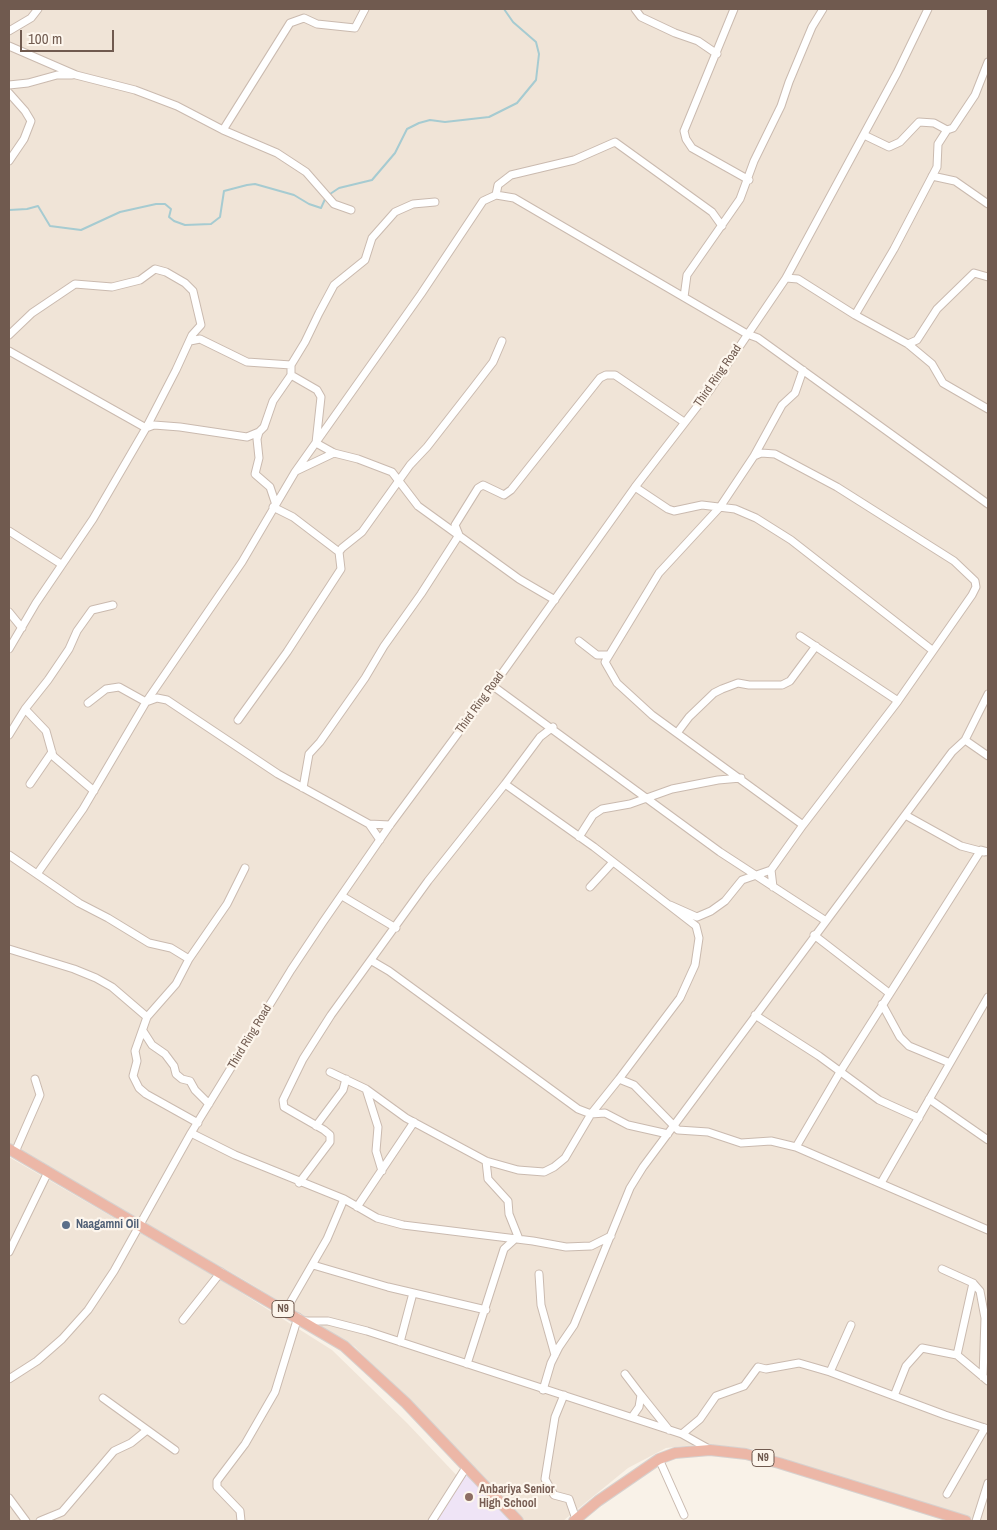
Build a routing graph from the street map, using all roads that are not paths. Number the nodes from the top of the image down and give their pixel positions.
1 (38, 9) edge
2 (365, 9) edge
3 (635, 9) edge
4 (734, 9) edge
5 (823, 9) edge
6 (928, 9) edge
7 (9, 31) edge
8 (9, 46) edge
9 (717, 54) junction
10 (988, 62) edge
11 (76, 75) junction
12 (9, 85) edge
13 (9, 93) edge
14 (223, 130) junction
15 (947, 130) junction
16 (864, 135) junction
17 (9, 161) edge
18 (932, 176) junction
19 (749, 180) junction
20 (496, 194) junction
21 (435, 202) dead end
22 (988, 204) edge
23 (351, 210) dead end
24 (722, 226) junction
25 (988, 277) edge
26 (786, 278) junction
27 (684, 297) junction
28 (855, 315) junction
29 (747, 334) junction
30 (9, 335) edge
31 (190, 341) junction
32 (502, 341) dead end
33 (908, 344) junction
34 (9, 351) edge
35 (291, 365) junction
36 (803, 370) junction
37 (291, 375) junction
38 (988, 409) edge
39 (684, 422) junction
40 (146, 428) junction
41 (258, 435) junction
42 (247, 437) junction
43 (316, 443) junction
44 (258, 452) junction
45 (334, 453) junction
46 (754, 456) junction
47 (295, 472) junction
48 (398, 480) junction
49 (635, 487) junction
50 (274, 504) junction
51 (988, 504) edge
52 (720, 507) junction
53 (9, 531) edge
54 (459, 535) junction
55 (339, 552) junction
56 (61, 564) junction
57 (555, 600) junction
58 (113, 605) dead end
59 (9, 612) edge
60 (22, 628) junction
61 (800, 636) dead end
62 (579, 641) dead end
63 (816, 646) junction
64 (9, 649) edge
65 (932, 650) junction
66 (608, 655) junction
67 (493, 686) junction
68 (988, 694) edge
69 (898, 701) junction
70 (146, 702) junction
71 (88, 703) dead end
72 (25, 709) junction
73 (238, 720) dead end
74 (542, 720) junction
75 (553, 728) junction
76 (677, 733) junction
77 (9, 735) edge
78 (540, 737) junction
79 (965, 740) junction
80 (52, 752) junction
81 (988, 756) edge
82 (723, 766) junction
83 (741, 778) junction
84 (718, 780) junction
85 (30, 784) dead end
86 (505, 784) junction
87 (303, 788) junction
88 (94, 791) junction
89 (648, 797) junction
90 (907, 816) junction
91 (369, 824) junction
92 (803, 824) junction
93 (390, 825) junction
94 (579, 837) junction
95 (380, 840) junction
96 (986, 852) edge
97 (9, 854) edge
98 (613, 862) junction
99 (244, 868) dead end
100 (771, 870) junction
101 (37, 874) junction
102 (757, 876) junction
103 (590, 887) dead end
104 (774, 887) junction
105 (342, 896) junction
106 (670, 905) junction
107 (826, 921) junction
108 (396, 928) junction
109 (814, 935) junction
110 (9, 949) edge
111 (188, 959) junction
112 (372, 961) junction
113 (889, 993) junction
114 (988, 998) edge
115 (882, 1004) junction
116 (755, 1015) junction
117 (147, 1017) junction
118 (143, 1031) junction
119 (950, 1063) junction
120 (330, 1072) dead end
121 (840, 1072) junction
122 (35, 1079) dead end
123 (346, 1079) junction
124 (619, 1079) junction
125 (366, 1089) junction
126 (929, 1100) junction
127 (209, 1104) junction
128 (591, 1114) junction
129 (919, 1118) junction
130 (414, 1122) junction
131 (198, 1123) junction
132 (316, 1126) junction
133 (671, 1130) junction
134 (191, 1133) junction
135 (988, 1140) edge
136 (796, 1147) junction
137 (12, 1151) edge
138 (486, 1161) junction
139 (382, 1171) junction
140 (48, 1172) junction
141 (299, 1183) junction
142 (881, 1183) junction
143 (344, 1199) junction
144 (357, 1207) junction
145 (140, 1225) junction
146 (988, 1230) edge
147 (611, 1236) junction
148 (501, 1238) junction
149 (517, 1239) junction
150 (591, 1246) junction
151 (504, 1249) junction
152 (9, 1252) edge
153 (603, 1254) junction
154 (312, 1265) junction
155 (942, 1269) dead end
156 (221, 1272) junction
157 (539, 1274) dead end
158 (973, 1283) junction
159 (413, 1293) junction
160 (286, 1310) junction
161 (486, 1310) junction
162 (301, 1319) junction
163 (183, 1320) dead end
164 (851, 1325) dead end
165 (400, 1342) junction
166 (555, 1355) junction
167 (957, 1355) junction
168 (467, 1364) junction
169 (830, 1372) junction
170 (625, 1374) dead end
171 (986, 1379) edge
172 (9, 1380) edge
173 (543, 1390) junction
174 (564, 1395) junction
175 (640, 1395) junction
176 (894, 1396) junction
177 (104, 1398) dead end
178 (632, 1417) junction
179 (987, 1428) edge
180 (147, 1430) junction
181 (669, 1430) junction
182 (682, 1434) junction
183 (175, 1450) dead end
184 (710, 1450) junction
185 (659, 1459) junction
186 (467, 1466) junction
187 (988, 1483) edge
188 (947, 1494) dead end
189 (9, 1498) edge
190 (684, 1515) dead end
191 (575, 1520) edge
192 (26, 1521) edge
193 (40, 1521) edge
194 (241, 1521) edge
195 (432, 1521) edge
196 (518, 1521) edge
197 (966, 1521) edge
198 (976, 1521) edge

1 - 7 street
2 - 14 street
3 - 9 street
4 - 9 street
5 - 19 street
6 - 16 street, Third Ring Road
8 - 11 street
9 - 19 street
10 - 15 street
11 - 12 street
11 - 14 street
13 - 17 street
14 - 23 street
15 - 16 street
15 - 18 street
16 - 26 street, Third Ring Road
18 - 22 street
18 - 28 street
19 - 24 street
20 - 24 street
20 - 27 street
20 - 43 street
21 - 35 street
24 - 27 street
25 - 33 street
26 - 28 street
26 - 29 street, Third Ring Road
27 - 29 street
28 - 33 street
29 - 36 street
29 - 39 street, Third Ring Road
30 - 31 street
31 - 35 street
31 - 40 street
32 - 48 street
33 - 38 street
34 - 40 street
35 - 37 street
36 - 46 street
36 - 51 street
37 - 41 street
37 - 43 street
39 - 49 street, Third Ring Road
39 - 54 street
40 - 42 street
40 - 56 street
41 - 42 street
41 - 44 street
42 - 44 street
43 - 45 street
43 - 47 street
44 - 50 street
45 - 47 street
45 - 48 street
46 - 52 street
46 - 65 street
47 - 50 street
48 - 54 street
48 - 55 street
49 - 52 street
49 - 57 street, Third Ring Road
50 - 55 street
50 - 70 street
52 - 65 street
52 - 66 street
53 - 56 street
54 - 57 street
54 - 87 street
55 - 73 street
56 - 60 street
57 - 67 street, Third Ring Road
58 - 72 street
59 - 60 street
60 - 64 street
61 - 63 street
62 - 66 street
63 - 69 street
63 - 76 street
65 - 69 street
66 - 76 street
67 - 74 street
67 - 93 street, Third Ring Road
68 - 79 street
69 - 92 street
70 - 71 street
70 - 87 street
70 - 88 street
72 - 77 street
72 - 80 street
74 - 75 street
74 - 78 street
75 - 78 street
75 - 89 street
76 - 82 street
78 - 86 street
79 - 81 street
79 - 90 street
80 - 85 street
80 - 88 street
82 - 83 street
82 - 84 street
83 - 84 street
83 - 92 street
84 - 89 street
86 - 94 street
86 - 108 street
87 - 91 street
88 - 101 street
89 - 94 street
89 - 102 street
90 - 96 street
90 - 107 street
91 - 93 street
91 - 95 street
92 - 100 street
93 - 95 street, Third Ring Road
94 - 98 street
95 - 105 street, Third Ring Road
96 - 113 street
97 - 101 street
98 - 103 street
98 - 106 street
99 - 111 street
100 - 102 street
100 - 104 street
101 - 111 street
102 - 104 street
102 - 106 street
104 - 107 street
105 - 108 street
105 - 127 street, Third Ring Road
106 - 124 street
107 - 109 street
108 - 112 street
109 - 113 street
109 - 116 street
110 - 117 street
111 - 117 street
112 - 128 street
112 - 132 street
113 - 115 street
114 - 119 street
115 - 119 street
115 - 121 street
116 - 121 street
116 - 133 street
117 - 118 street
118 - 127 street
118 - 131 street
119 - 126 street
120 - 123 street
121 - 129 street
121 - 136 street
122 - 137 street
123 - 125 street
123 - 132 street
124 - 128 street
124 - 133 street
125 - 130 street
125 - 139 street
126 - 129 street
126 - 135 street
127 - 131 street, Third Ring Road
128 - 133 street
128 - 138 street
129 - 142 street
130 - 138 street
130 - 139 street
131 - 134 street, Third Ring Road
132 - 141 street
133 - 136 street
133 - 147 street
134 - 141 street
134 - 145 street, Third Ring Road
136 - 142 street
137 - 140 highway, N9
138 - 149 street
139 - 144 street
140 - 145 highway, N9
140 - 152 street
141 - 143 street
142 - 146 street
143 - 144 street
143 - 154 street
144 - 148 street
145 - 156 highway, N9
145 - 172 street, Third Ring Road
147 - 150 street
147 - 153 street
148 - 149 street
148 - 151 street
149 - 150 street
149 - 151 street
150 - 153 street
151 - 161 street
153 - 166 street
154 - 159 street
154 - 160 street
155 - 158 street
156 - 160 highway, N9
156 - 163 street
157 - 166 street
158 - 167 street
158 - 171 street
159 - 161 street
159 - 165 street
160 - 162 highway, N9
161 - 168 street
162 - 165 street
162 - 186 highway, N9
162 - 194 street
164 - 169 street
165 - 168 street
166 - 173 street
167 - 171 street
167 - 176 street
168 - 173 street
169 - 176 street
169 - 182 street
170 - 175 street
173 - 174 street
174 - 178 street
174 - 191 street
175 - 178 street
175 - 181 street
176 - 179 street
177 - 180 street
178 - 181 street
179 - 188 street
180 - 183 street
180 - 193 street
181 - 182 street
182 - 184 street
184 - 185 highway, N9
184 - 197 highway, N9
185 - 190 street
185 - 191 highway, N9
186 - 195 street
186 - 196 highway, N9
187 - 198 street
189 - 192 street

